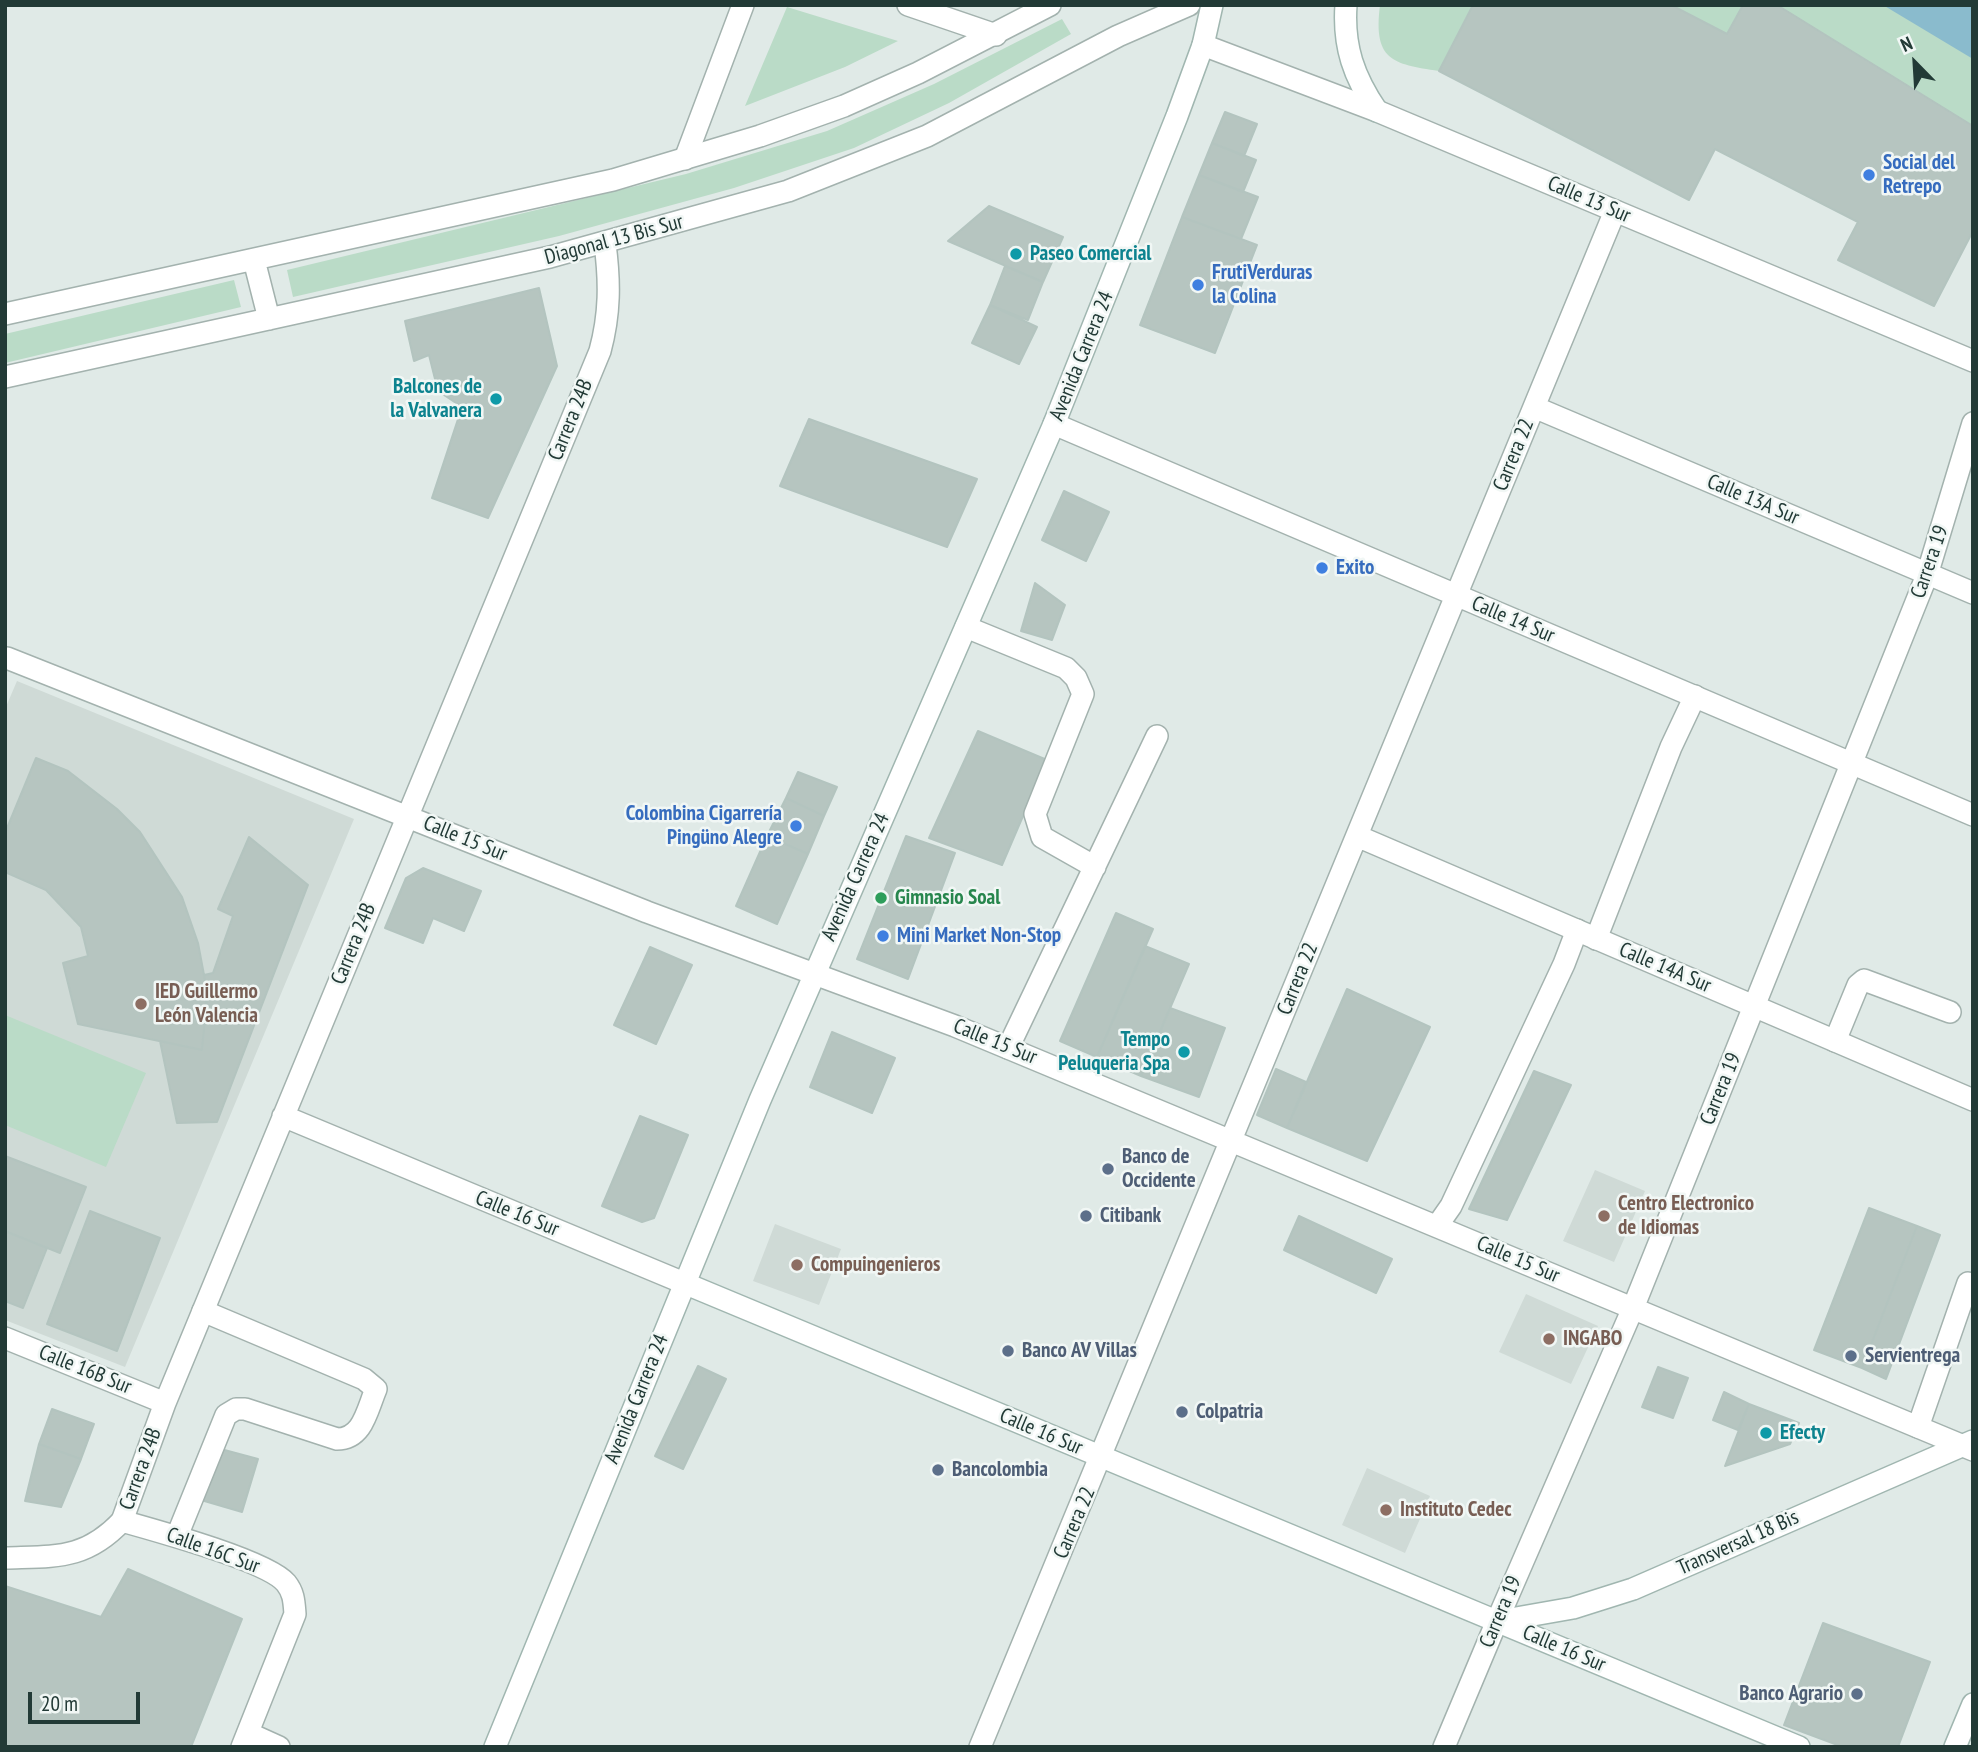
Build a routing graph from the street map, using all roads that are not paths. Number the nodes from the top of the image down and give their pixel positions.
1 (743, 5) edge
2 (908, 5) edge
3 (1050, 5) edge
4 (1189, 5) edge
5 (1212, 5) edge
6 (1346, 5) edge
7 (996, 34) junction
8 (1203, 46) junction
9 (1377, 111) junction
10 (685, 159) junction
11 (1615, 211) junction
12 (606, 244) junction
13 (254, 260) junction
14 (5, 314) edge
15 (269, 319) junction
16 (1973, 361) edge
17 (5, 377) edge
18 (1534, 407) junction
19 (1973, 423) edge
20 (1054, 424) junction
21 (1927, 575) junction
22 (1973, 593) edge
23 (1457, 596) junction
24 (966, 627) junction
25 (6, 657) edge
26 (1695, 696) junction
27 (1157, 736) dead end
28 (1852, 764) junction
29 (1973, 815) edge
30 (407, 816) junction
31 (1357, 836) junction
32 (1095, 867) junction
33 (1586, 934) junction
34 (814, 974) junction
35 (1754, 1006) junction
36 (1950, 1012) dead end
37 (1835, 1041) junction
38 (1008, 1048) junction
39 (1973, 1100) edge
40 (283, 1116) junction
41 (1232, 1141) junction
42 (1437, 1226) junction
43 (684, 1283) junction
44 (1968, 1283) dead end
45 (1633, 1308) junction
46 (203, 1311) junction
47 (5, 1338) edge
48 (165, 1403) junction
49 (1918, 1427) junction
50 (1969, 1445) edge
51 (1102, 1457) junction
52 (122, 1521) junction
53 (177, 1536) junction
54 (5, 1558) edge
55 (1497, 1622) junction
56 (1973, 1704) edge
57 (245, 1740) edge
58 (279, 1747) edge
59 (495, 1747) edge
60 (980, 1747) edge
61 (1444, 1747) edge
62 (1799, 1747) edge
63 (1955, 1747) edge

1 - 10 street
2 - 7 street
3 - 7 street
4 - 12 street, Diagonal 13 Bis Sur
5 - 8 street, Avenida Carrera 24
6 - 9 street
7 - 10 street
8 - 9 street, Calle 13 Sur
8 - 20 street, Avenida Carrera 24
9 - 11 street, Calle 13 Sur
10 - 13 street
11 - 16 street, Calle 13 Sur
11 - 18 street, Carrera 22
12 - 15 street, Diagonal 13 Bis Sur
12 - 30 street, Carrera 24B
13 - 14 street
13 - 15 street
15 - 17 street, Diagonal 13 Bis Sur
18 - 21 street, Calle 13A Sur
18 - 23 street, Carrera 22
19 - 21 street, Carrera 19
20 - 23 street, Calle 14 Sur
20 - 24 street, Avenida Carrera 24
21 - 22 street, Calle 13A Sur
21 - 28 street, Carrera 19
23 - 26 street, Calle 14 Sur
23 - 31 street, Carrera 22
24 - 32 street
24 - 34 street, Avenida Carrera 24
25 - 30 street, Calle 15 Sur
26 - 28 street, Calle 14 Sur
26 - 33 street
27 - 32 street
28 - 29 street, Calle 14 Sur
28 - 35 street, Carrera 19
30 - 34 street, Calle 15 Sur
30 - 40 street, Carrera 24B
31 - 33 street, Calle 14A Sur
31 - 41 street, Carrera 22
32 - 38 street
33 - 35 street, Calle 14A Sur
33 - 42 street
34 - 38 street, Calle 15 Sur
34 - 43 street, Avenida Carrera 24
35 - 37 street, Calle 14A Sur
35 - 45 street, Carrera 19
36 - 37 street
37 - 39 street, Calle 14A Sur
38 - 41 street, Calle 15 Sur
40 - 43 street, Calle 16 Sur
40 - 46 street, Carrera 24B
41 - 42 street, Calle 15 Sur
41 - 51 street, Carrera 22
42 - 45 street, Calle 15 Sur
43 - 51 street, Calle 16 Sur
43 - 59 street, Avenida Carrera 24
44 - 49 street
45 - 49 street, Calle 15 Sur
45 - 55 street, Carrera 19
46 - 48 street, Carrera 24B
46 - 53 street
47 - 48 street, Calle 16B Sur
48 - 52 street, Carrera 24B
49 - 50 street, Calle 15 Sur
50 - 55 street, Transversal 18 Bis
51 - 55 street, Calle 16 Sur
51 - 60 street, Carrera 22
52 - 53 street, Calle 16C Sur
52 - 54 street, Carrera 24B
53 - 57 street, Calle 16C Sur
55 - 61 street, Carrera 19
55 - 62 street, Calle 16 Sur
56 - 63 street
57 - 58 street

